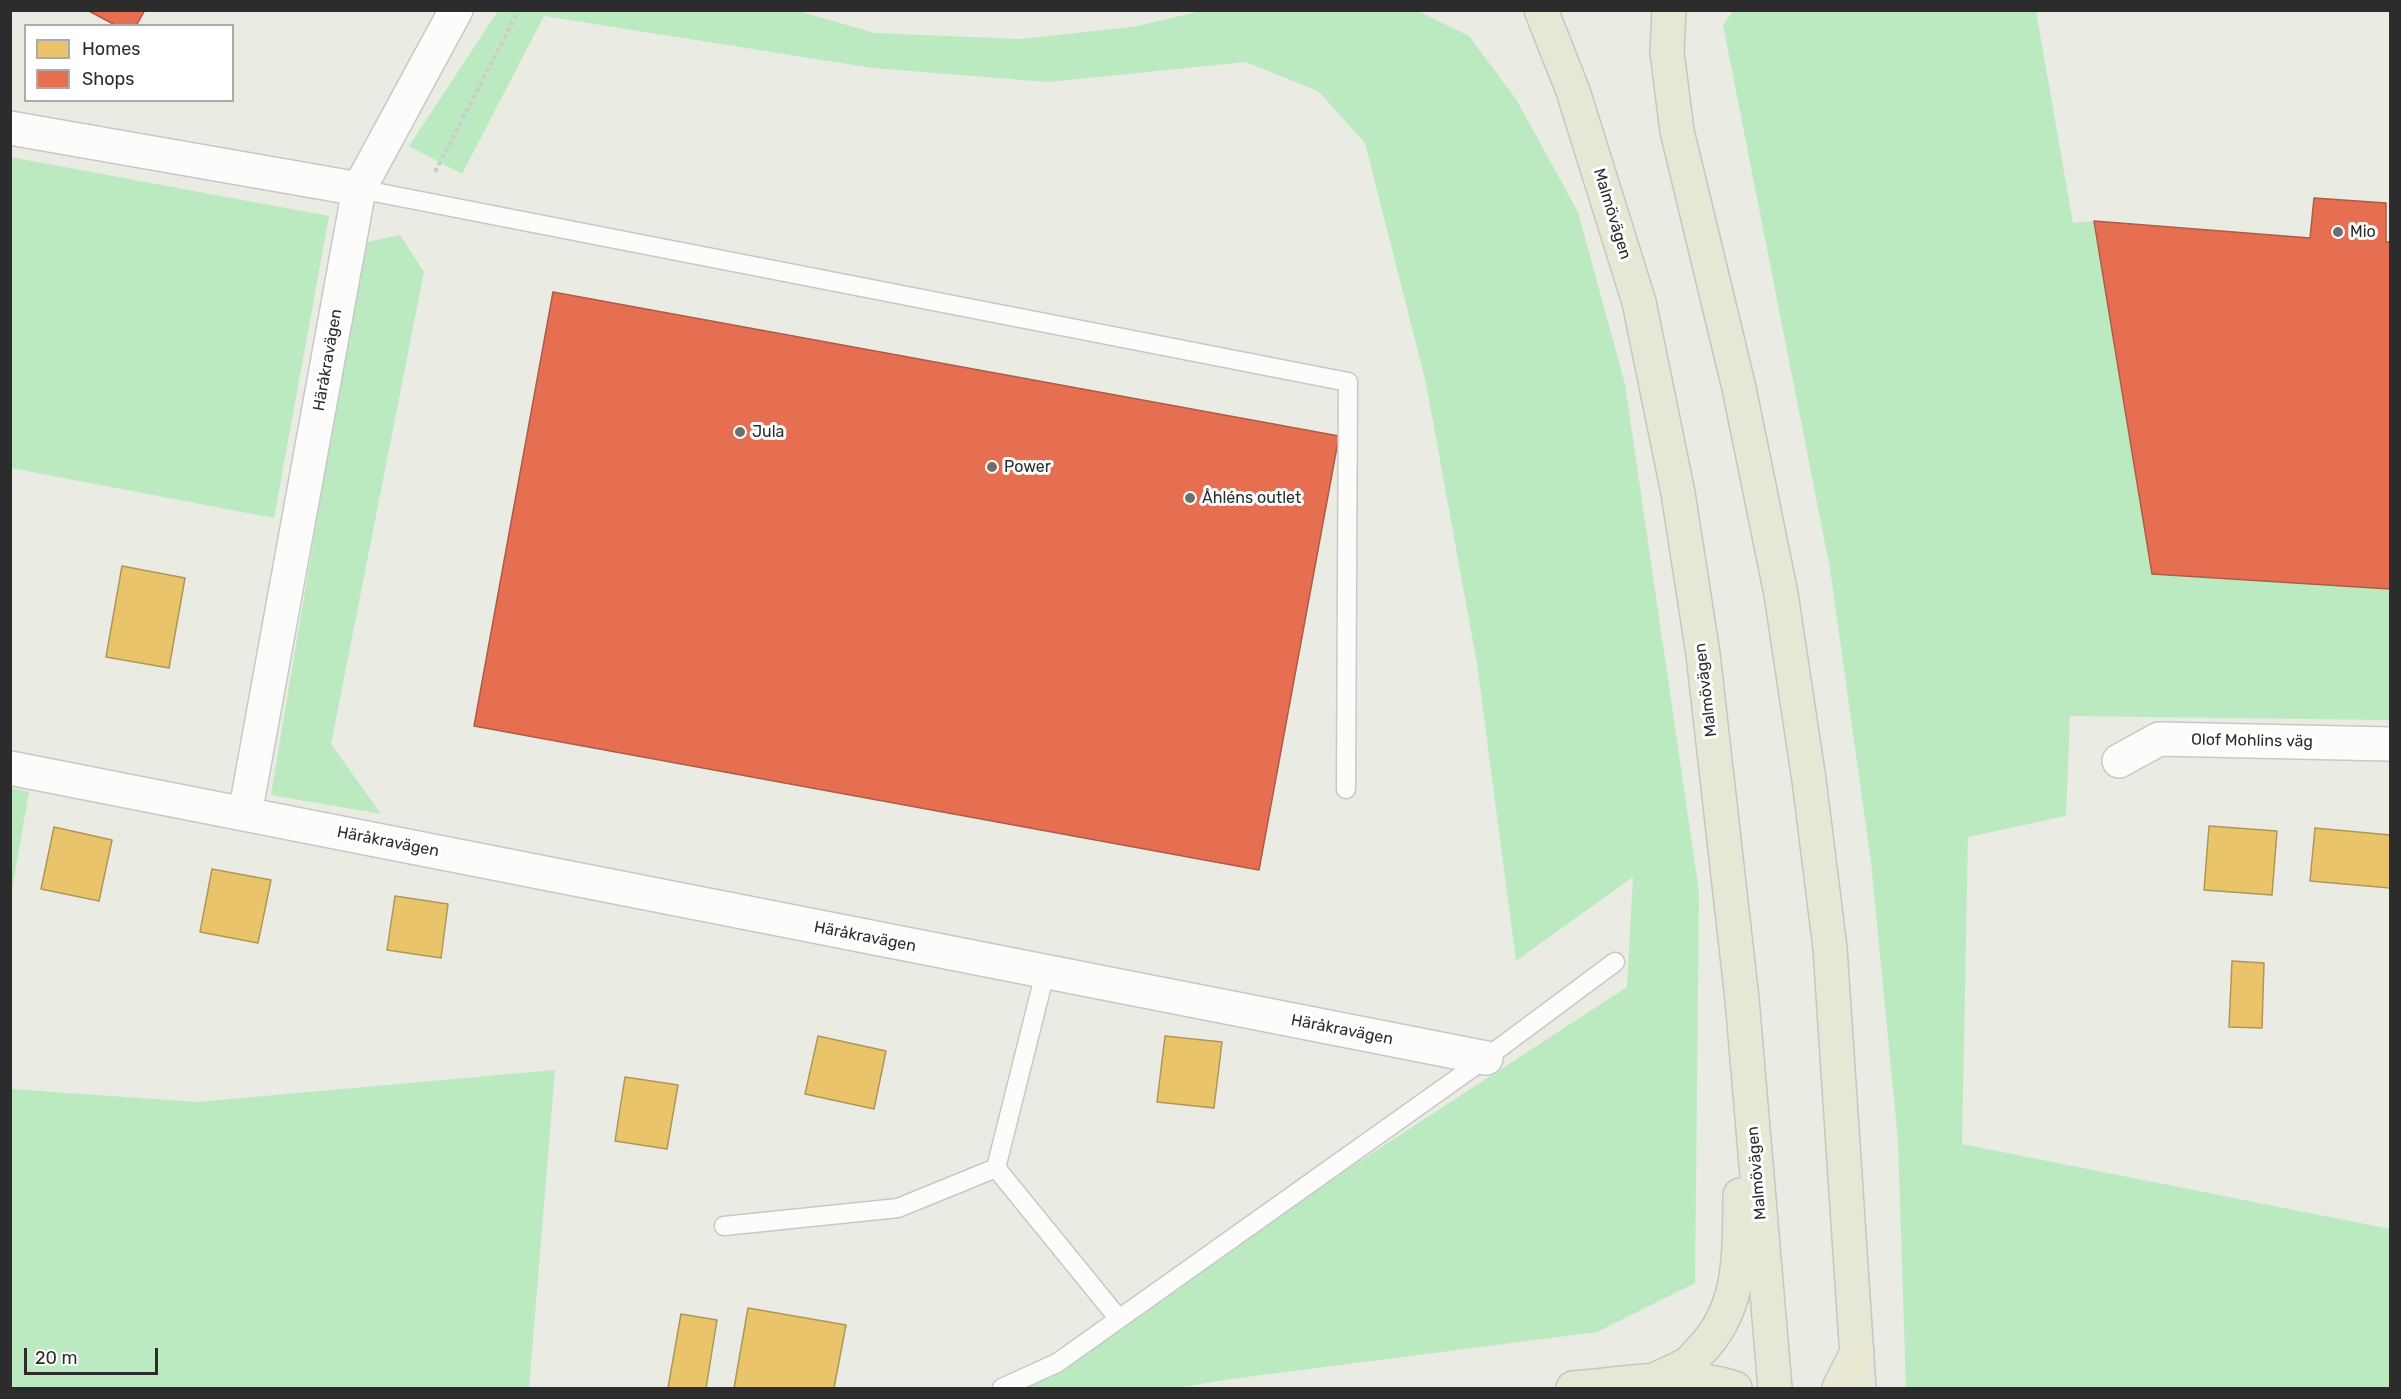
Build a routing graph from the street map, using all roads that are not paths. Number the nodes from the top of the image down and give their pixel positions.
1 (456, 10) edge
2 (1541, 10) edge
3 (1668, 10) edge
4 (10, 128) edge
5 (359, 189) junction
6 (2391, 744) edge
7 (2119, 761) dead end
8 (10, 768) edge
9 (1346, 789) dead end
10 (245, 814) junction
11 (1615, 962) dead end
12 (1045, 973) junction
13 (1742, 999) junction
14 (1486, 1058) junction
15 (996, 1168) junction
16 (724, 1226) dead end
17 (1119, 1319) junction
18 (1857, 1352) junction
19 (1649, 1382) junction
20 (1002, 1389) edge
21 (1573, 1389) edge
22 (1735, 1389) edge
23 (1775, 1389) edge
24 (1839, 1389) edge
25 (1859, 1389) edge

1 - 5 street, Häråkravägen
2 - 13 main road, Malmövägen
3 - 18 main road
4 - 5 street
5 - 9 lane
5 - 10 street, Häråkravägen
6 - 7 street, Olof Mohlins väg
8 - 10 street, Häråkravägen
10 - 12 street, Häråkravägen
11 - 14 lane
12 - 14 street, Häråkravägen
12 - 15 lane
13 - 19 main road
13 - 23 main road, Malmövägen
14 - 17 lane
15 - 16 lane
15 - 17 lane
17 - 20 lane
18 - 24 highway
18 - 25 main road
19 - 21 main road
19 - 22 main road

